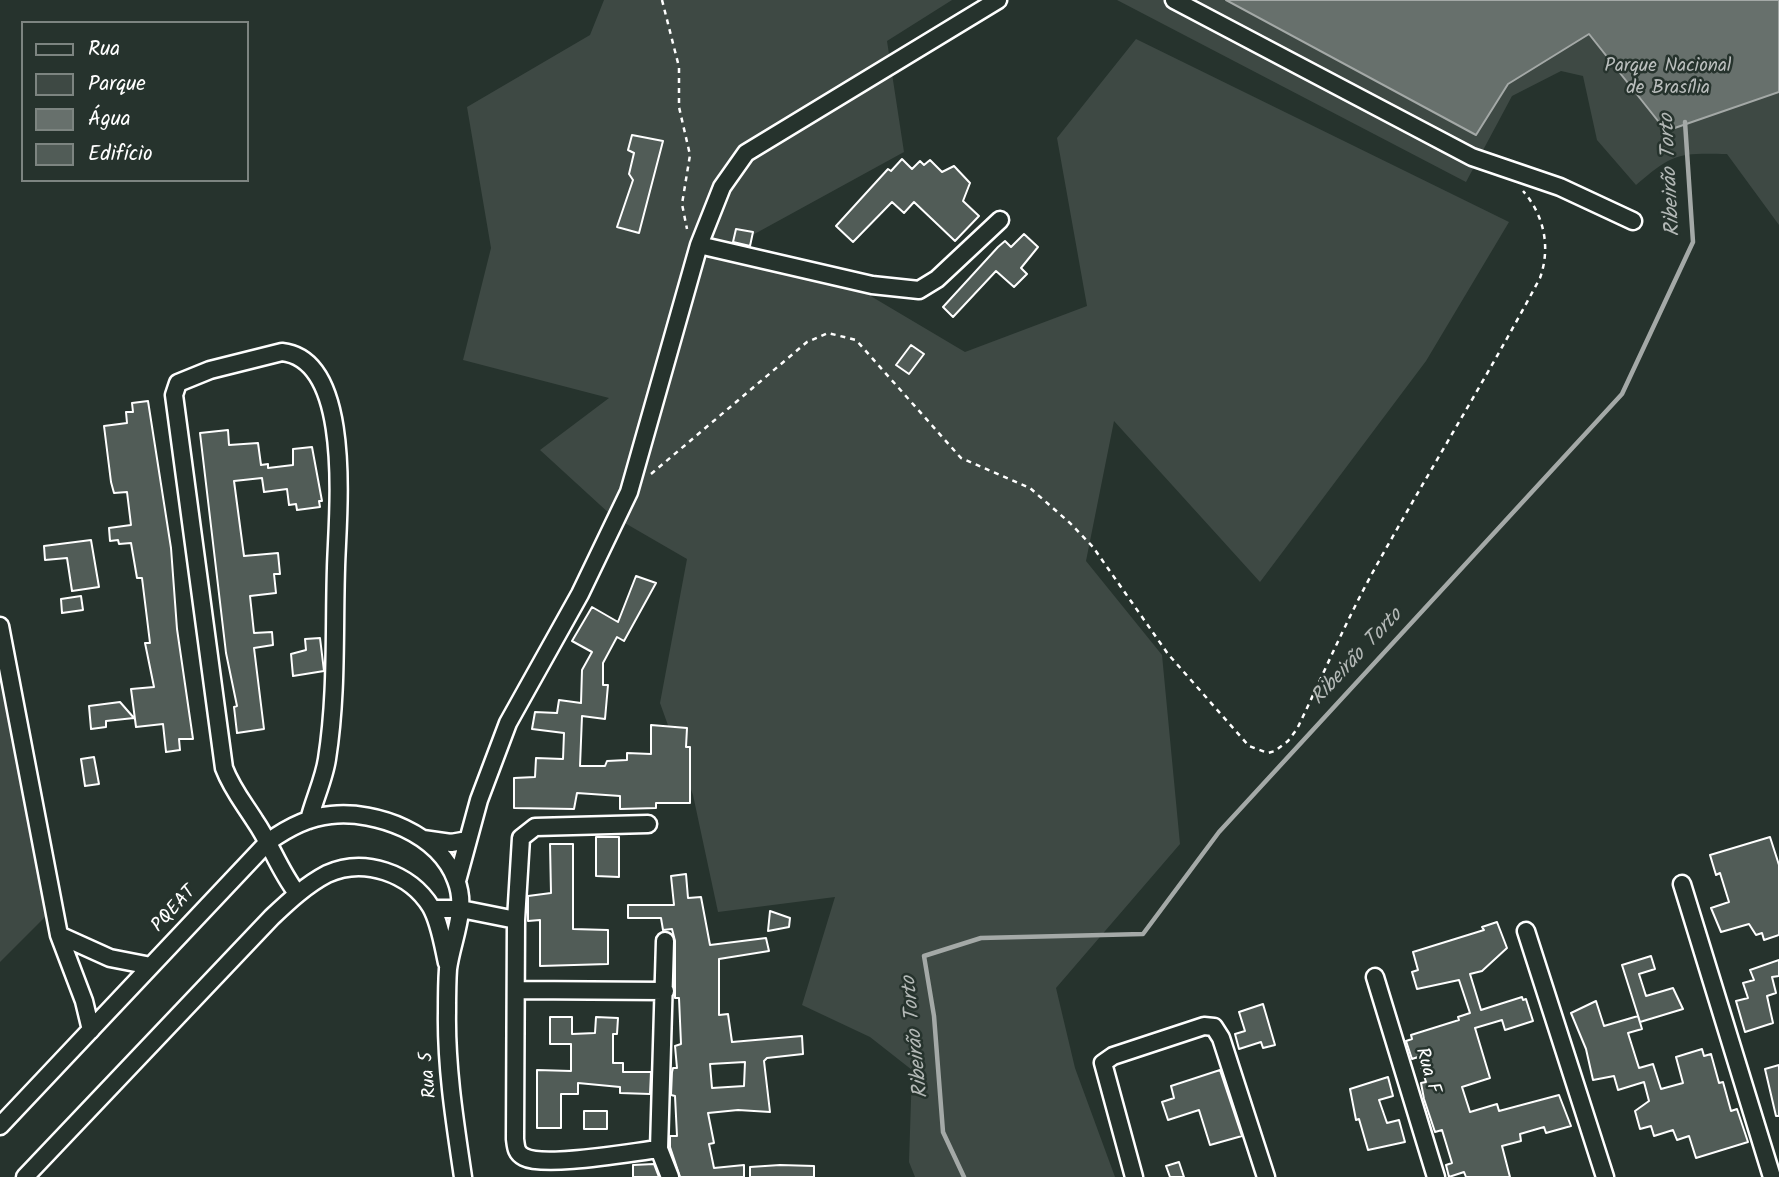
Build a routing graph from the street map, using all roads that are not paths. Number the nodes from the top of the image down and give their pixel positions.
1 (998, 0) edge
2 (1174, 0) edge
3 (1000, 220) dead end
4 (1633, 220) dead end
5 (699, 245) junction
6 (0, 626) edge
7 (309, 820) junction
8 (648, 824) dead end
9 (421, 839) junction
10 (468, 840) junction
11 (268, 842) junction
12 (457, 881) junction
13 (1682, 884) dead end
14 (297, 893) junction
15 (432, 909) junction
16 (461, 909) junction
17 (516, 920) junction
18 (1526, 931) dead end
19 (59, 935) junction
20 (665, 941) dead end
21 (151, 966) junction
22 (449, 969) junction
23 (1375, 977) dead end
24 (517, 990) junction
25 (665, 991) junction
26 (92, 1030) junction
27 (0, 1126) edge
28 (659, 1149) junction
29 (548, 1169) edge
30 (25, 1177) edge
31 (463, 1177) edge
32 (670, 1177) edge
33 (1134, 1177) edge
34 (1266, 1177) edge
35 (1436, 1177) edge
36 (1605, 1177) edge
37 (1773, 1177) edge

1 - 5 street
2 - 4 street
3 - 5 street
5 - 10 street
6 - 19 street
7 - 9 street, PQEAT
7 - 11 street, PQEAT
7 - 11 street
8 - 17 street
9 - 10 street
9 - 12 street
10 - 12 street
11 - 14 street
11 - 21 street, PQEAT
12 - 16 street
13 - 37 street
14 - 15 street
14 - 30 street
15 - 16 street
15 - 22 street
16 - 17 street
16 - 22 street
17 - 24 street
18 - 36 street
19 - 21 street
19 - 26 street
20 - 25 street
21 - 26 street, PQEAT
22 - 31 street, Rua 5
23 - 35 street, Rua F
24 - 25 street
24 - 29 street
25 - 28 street
26 - 27 street, PQEAT
28 - 29 street
28 - 32 street
33 - 34 street

